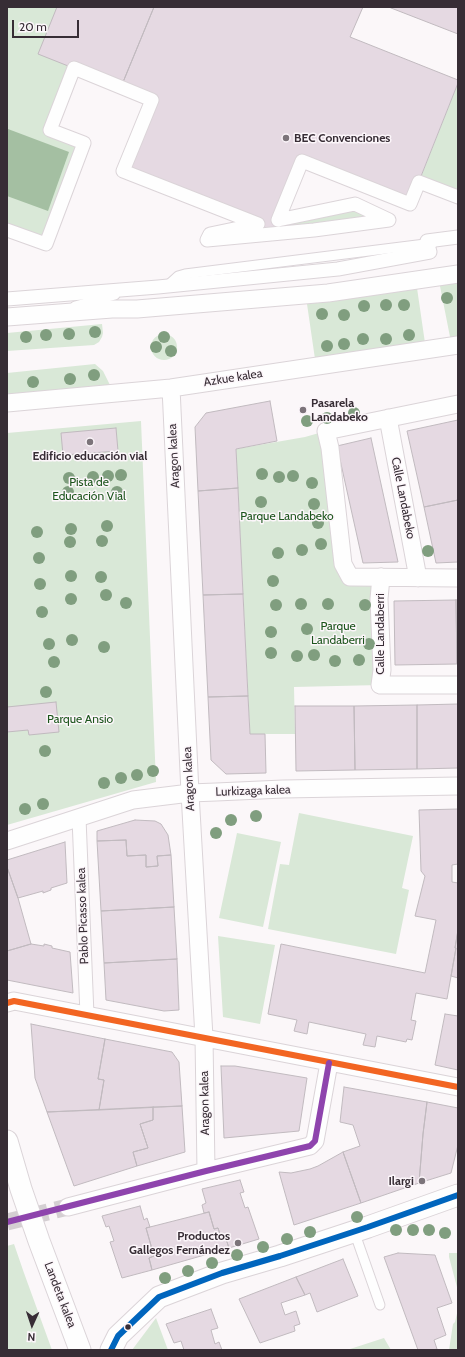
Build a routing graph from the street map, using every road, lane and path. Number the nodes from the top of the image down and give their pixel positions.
1 (458, 197) edge
2 (7, 230) edge
3 (458, 239) edge
4 (458, 274) edge
5 (168, 286) junction
6 (7, 299) edge
7 (43, 315) junction
8 (7, 318) edge
9 (458, 345) edge
10 (171, 388) junction
11 (7, 403) edge
12 (458, 404) edge
13 (388, 418) junction
14 (381, 577) junction
15 (418, 578) junction
16 (458, 578) edge
17 (458, 685) edge
18 (458, 786) edge
19 (190, 794) junction
20 (79, 818) junction
21 (7, 841) edge
22 (7, 1003) edge
23 (87, 1015) junction
24 (204, 1037) junction
25 (329, 1063) junction
26 (458, 1087) edge
27 (7, 1142) edge
28 (206, 1171) junction
29 (458, 1195) edge
30 (68, 1207) tunnel mouth
31 (354, 1231) junction
32 (380, 1305) dead end
33 (80, 1350) edge
34 (111, 1350) edge

1 - 2 street
3 - 5 street
4 - 7 street
5 - 6 street
5 - 7 lane
7 - 8 street
9 - 10 street, Azkue kalea
10 - 11 street, Azkue kalea
10 - 19 street, Aragon kalea
12 - 13 street
13 - 14 street, Calle Landaberri
13 - 15 street, Calle Landabeko
14 - 15 street, Calle Landaberri
14 - 17 street, Calle Landaberri
15 - 16 street, Calle Landaberri
18 - 19 street, Lurkizaga kalea
19 - 20 street, Lurkizaga kalea
19 - 24 street, Aragon kalea
20 - 21 street, Lurkizaga kalea
20 - 23 street, Pablo Picasso kalea
22 - 23 street
23 - 24 street
24 - 25 street
24 - 28 street, Aragon kalea
25 - 26 street
25 - 28 street
27 - 33 street, Landeta kalea
28 - 30 street
29 - 31 street
31 - 32 lane
31 - 34 street

